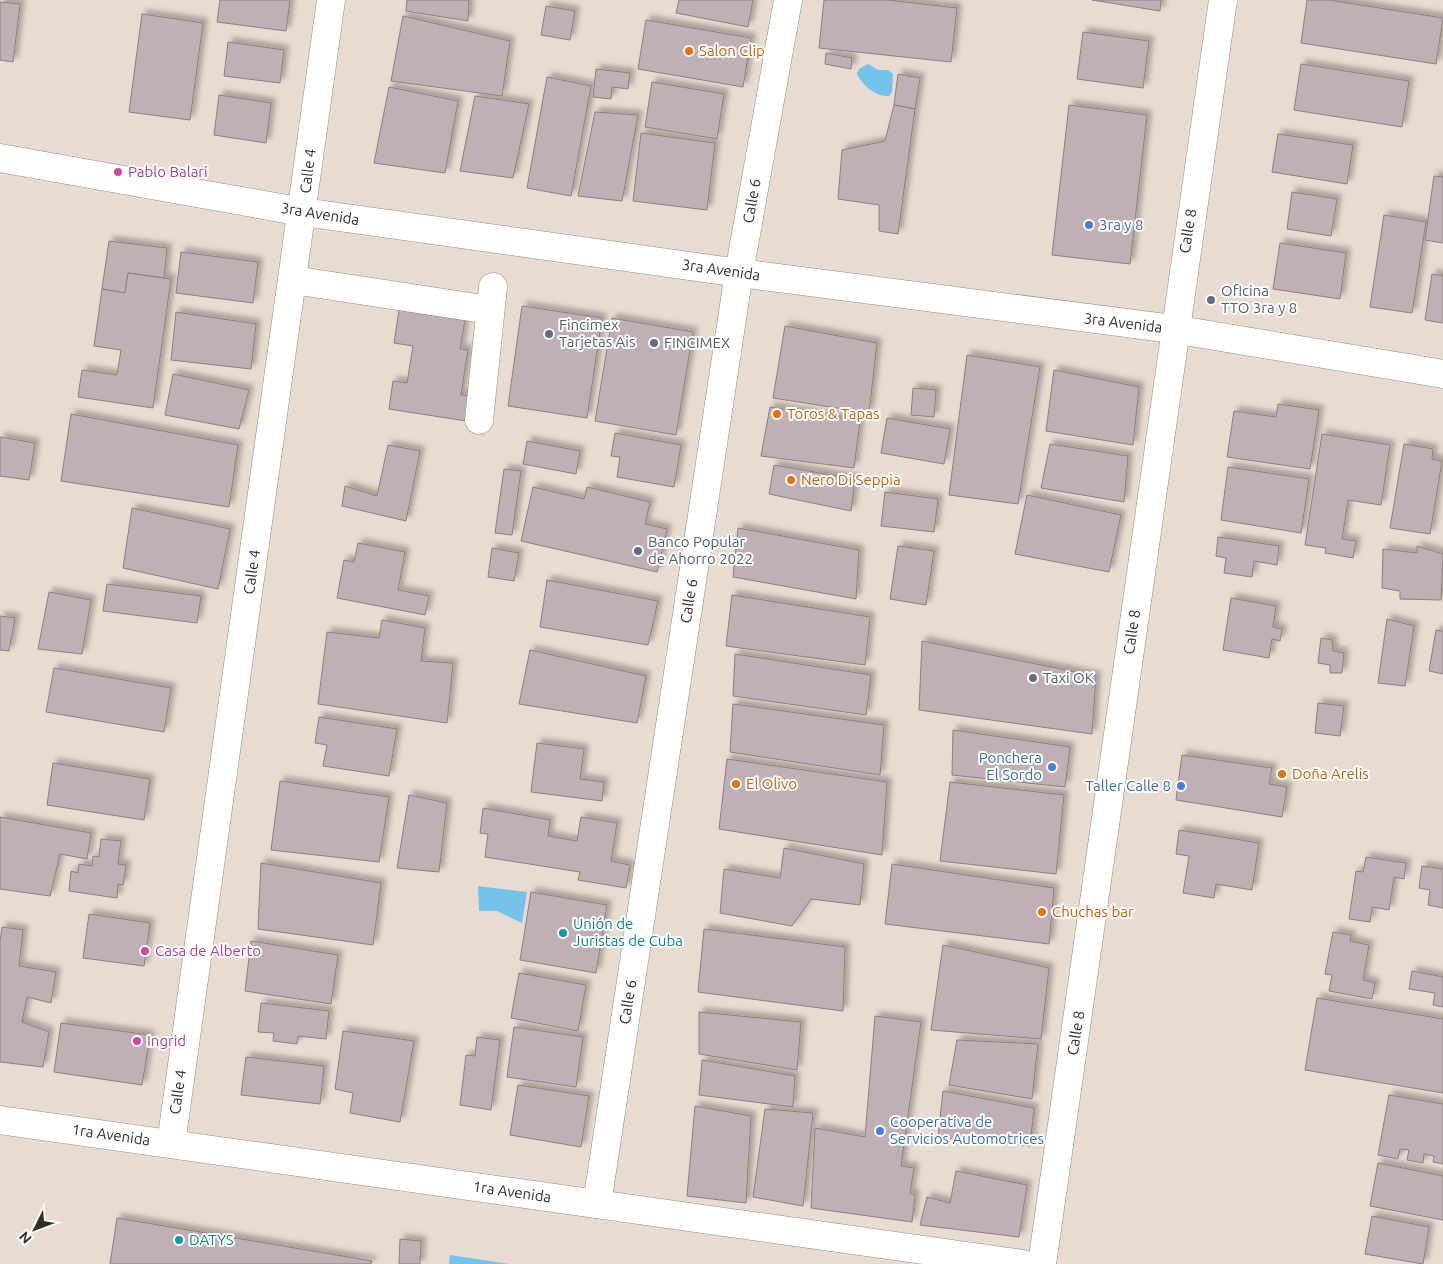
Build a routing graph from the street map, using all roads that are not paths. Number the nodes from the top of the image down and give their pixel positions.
1 (331, 0) edge
2 (788, 0) edge
3 (1223, 0) edge
4 (0, 158) edge
5 (303, 212) junction
6 (739, 273) junction
7 (293, 280) junction
8 (1173, 329) junction
9 (1443, 374) edge
10 (479, 420) dead end
11 (0, 1120) edge
12 (171, 1144) junction
13 (597, 1204) junction
14 (1006, 1263) edge
15 (1042, 1264) edge

1 - 5 street, Calle 4
2 - 6 street, Calle 6
3 - 8 street, Calle 8
4 - 5 street, 3ra Avenida
5 - 6 street, 3ra Avenida
5 - 7 street, Calle 4
6 - 8 street, 3ra Avenida
6 - 13 street, Calle 6
7 - 10 street
7 - 12 street, Calle 4
8 - 9 street, 3ra Avenida
8 - 15 street, Calle 8
11 - 12 street, 1ra Avenida
12 - 13 street, 1ra Avenida
13 - 14 street, 1ra Avenida

